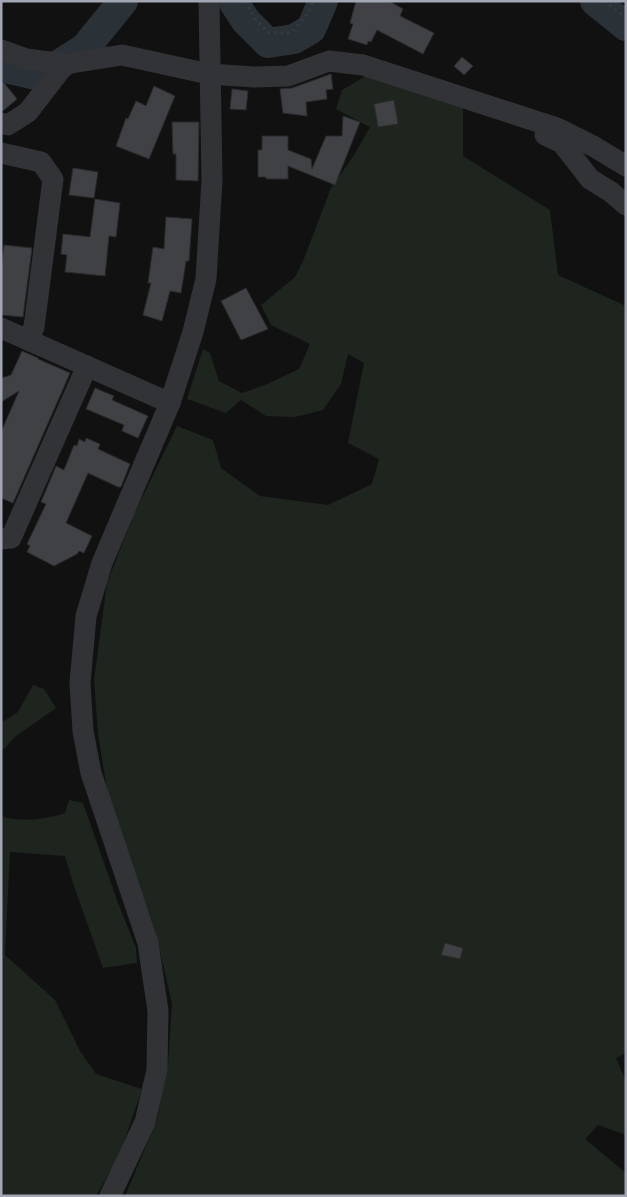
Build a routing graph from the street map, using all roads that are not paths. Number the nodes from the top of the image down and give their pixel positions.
1 (209, 1) edge
2 (1, 50) edge
3 (65, 64) junction
4 (209, 74) junction
5 (525, 117) junction
6 (1, 123) edge
7 (1, 153) edge
8 (626, 166) edge
9 (626, 205) edge
10 (1, 328) edge
11 (28, 340) junction
12 (87, 366) junction
13 (170, 403) junction
14 (1, 538) edge
15 (110, 1196) edge

1 - 4 street
2 - 3 street
3 - 4 street
3 - 6 street
4 - 5 street
4 - 13 street
5 - 8 street
5 - 9 street
7 - 11 street
10 - 11 street
11 - 12 street
12 - 13 street
12 - 14 street
13 - 15 street

